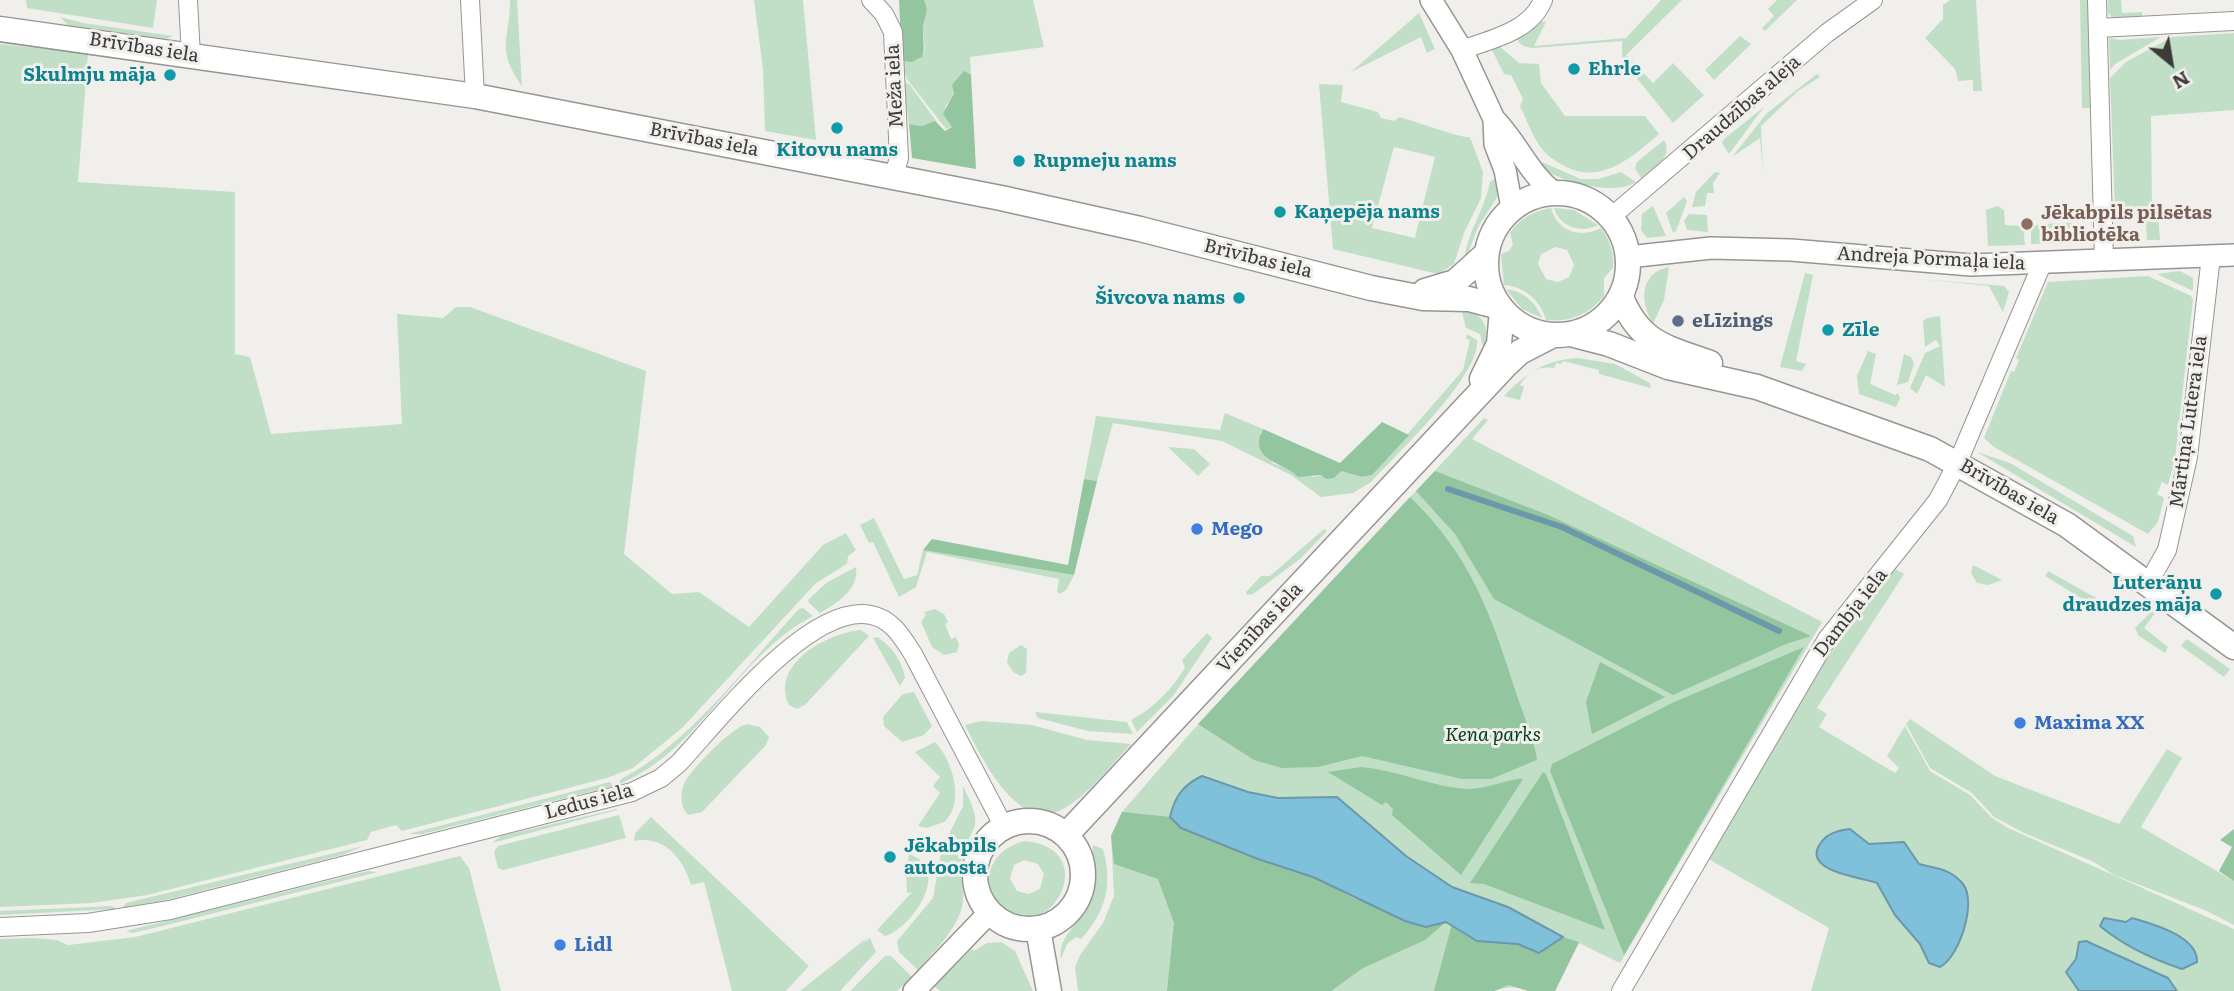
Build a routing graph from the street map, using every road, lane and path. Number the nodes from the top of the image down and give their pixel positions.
1 (188, 0) edge
2 (470, 0) edge
3 (871, 0) edge
4 (1431, 0) edge
5 (1543, 0) edge
6 (1873, 0) edge
7 (2097, 0) edge
8 (2234, 21) edge
9 (2098, 28) junction
10 (0, 29) edge
11 (1462, 50) junction
12 (191, 56) junction
13 (475, 96) junction
14 (1494, 119) junction
15 (894, 178) junction
16 (1553, 192) junction
17 (1512, 208) junction
18 (1611, 217) junction
19 (1485, 255) junction
20 (2234, 255) edge
21 (2211, 256) junction
22 (1628, 257) junction
23 (2104, 261) junction
24 (2042, 264) junction
25 (1400, 293) junction
26 (1620, 296) junction
27 (1501, 309) junction
28 (1561, 335) junction
29 (1757, 387) junction
30 (1454, 421) junction
31 (1958, 462) junction
32 (2149, 582) junction
33 (2234, 647) edge
34 (1004, 827) junction
35 (1066, 835) junction
36 (989, 913) junction
37 (0, 927) edge
38 (1038, 929) junction
39 (914, 991) edge
40 (1049, 991) edge
41 (1621, 991) edge

1 - 12 street
2 - 13 street
3 - 15 street, Meža iela
4 - 11 street
5 - 11 street
6 - 18 street, Draudzības aleja
7 - 9 street
8 - 9 street
9 - 23 street
10 - 12 main road, Brīvības iela
11 - 14 street
12 - 13 main road, Brīvības iela
13 - 15 main road, Brīvības iela
14 - 16 street
14 - 17 street
15 - 25 main road, Brīvības iela
16 - 17 main road
16 - 18 main road
17 - 19 main road
18 - 22 main road
19 - 25 main road
19 - 27 main road
20 - 21 street, Andreja Pormaļa iela
21 - 23 street, Andreja Pormaļa iela
21 - 32 street, Mārtiņa Lutera iela
22 - 24 street, Andreja Pormaļa iela
22 - 26 main road
23 - 24 street, Andreja Pormaļa iela
24 - 31 street, Dambja iela
25 - 27 main road, Brīvības iela
26 - 28 main road
26 - 29 main road
27 - 28 main road
27 - 30 main road
28 - 29 main road
28 - 30 main road
29 - 31 main road, Brīvības iela
30 - 35 main road, Vienības iela
31 - 32 main road, Brīvības iela
31 - 41 street, Dambja iela
32 - 33 main road, Brīvības iela
34 - 35 main road
34 - 36 main road
34 - 37 street, Ledus iela
35 - 38 main road
36 - 38 main road
36 - 39 street
38 - 40 main road

